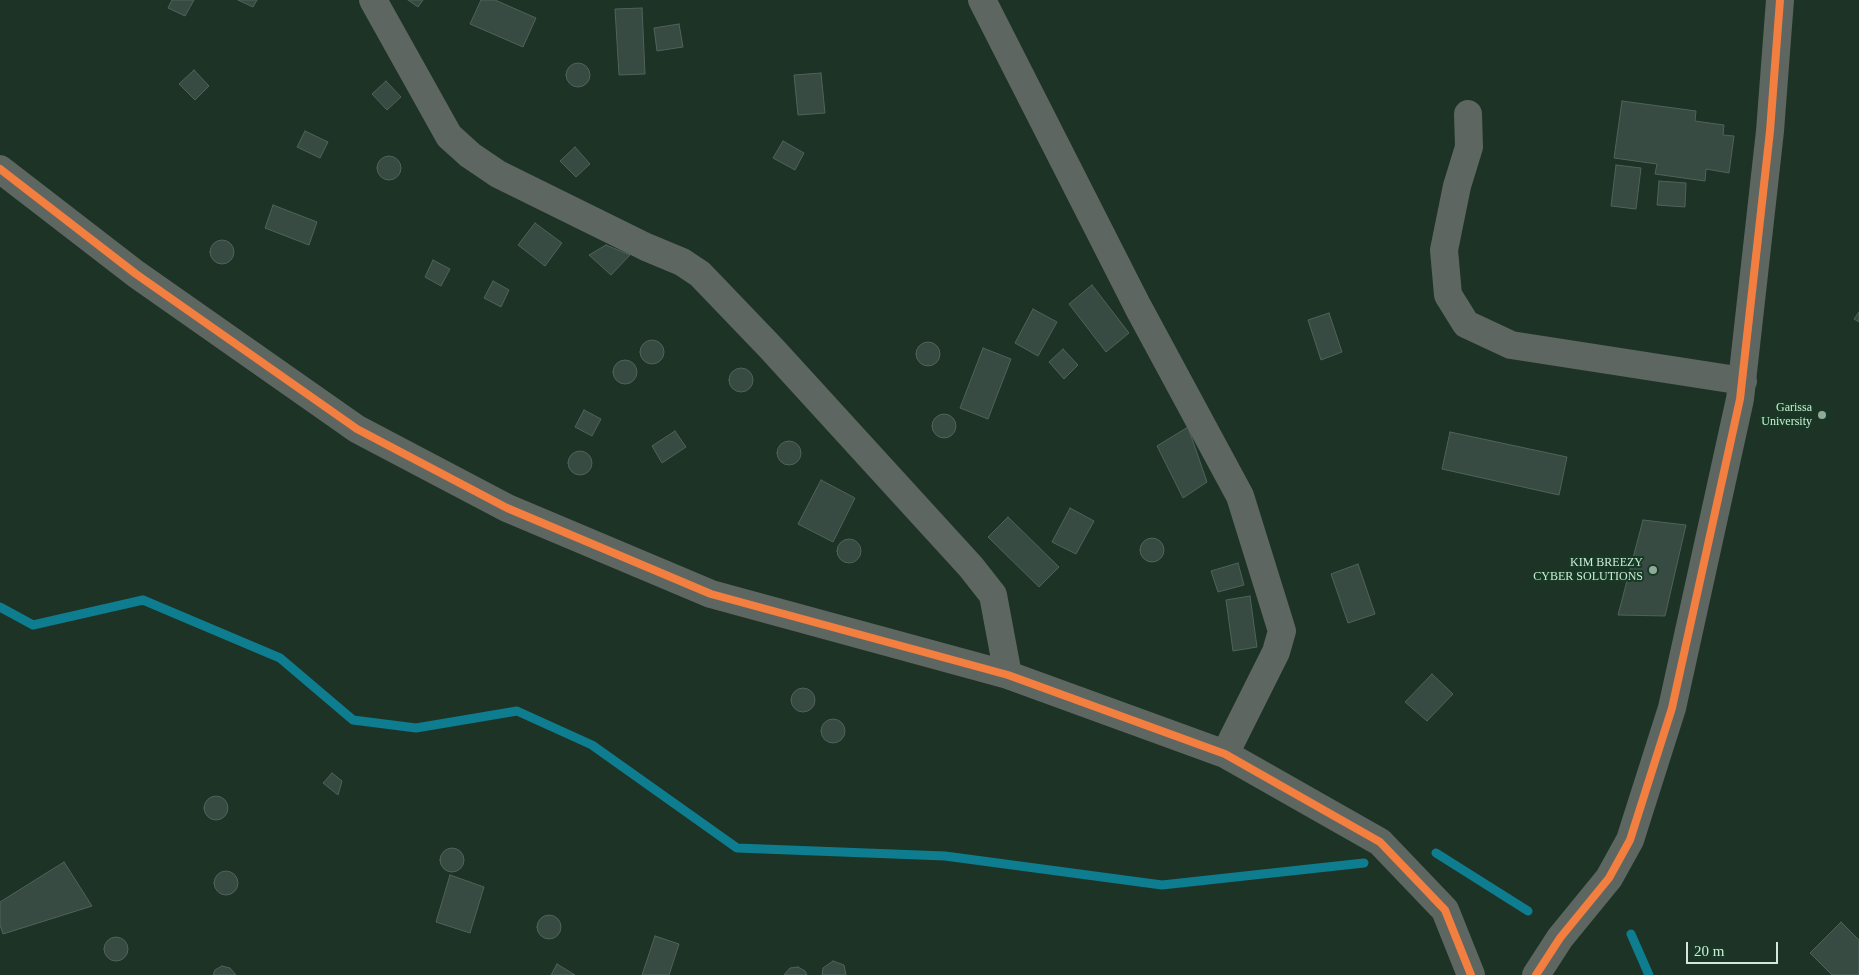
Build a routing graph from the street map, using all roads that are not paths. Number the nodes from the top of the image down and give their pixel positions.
1 (372, 0) edge
2 (982, 0) edge
3 (1780, 0) edge
4 (1468, 114) dead end
5 (0, 169) edge
6 (1742, 381) junction
7 (1008, 675) junction
8 (1225, 754) junction
9 (1471, 975) edge
10 (1536, 975) edge

1 - 7 street
2 - 8 street
3 - 6 street
4 - 6 street
5 - 7 street
6 - 10 street
7 - 8 street
8 - 9 street

